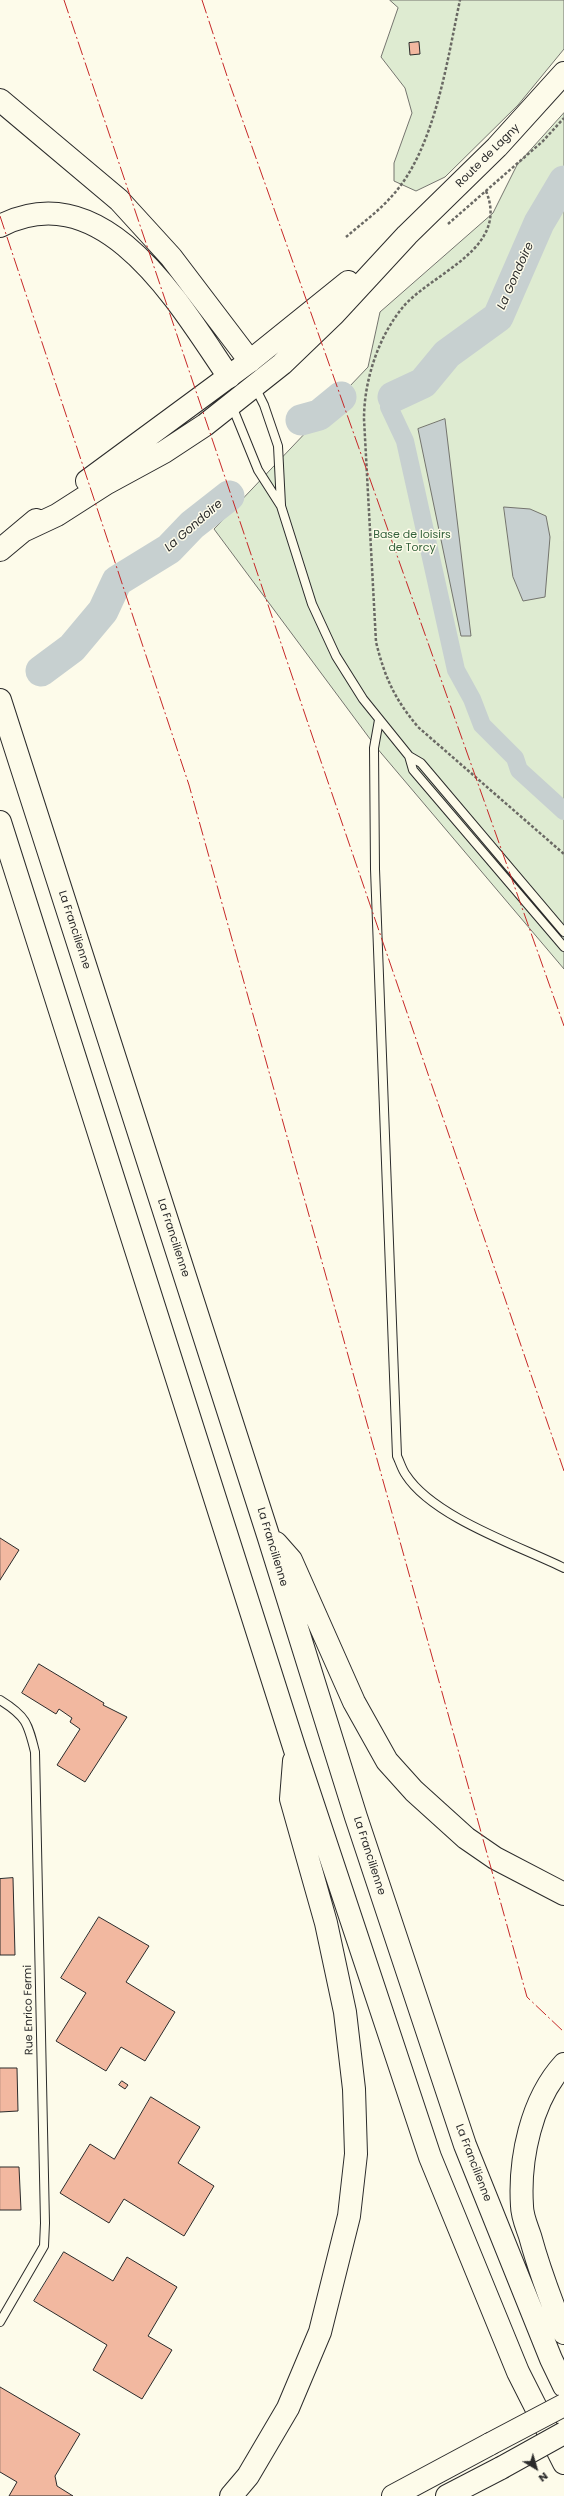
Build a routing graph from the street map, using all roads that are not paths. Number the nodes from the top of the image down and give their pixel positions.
1 (564, 73) edge
2 (0, 100) edge
3 (0, 226) edge
4 (407, 235) junction
5 (250, 361) junction
6 (229, 377) junction
7 (254, 387) junction
8 (232, 404) junction
9 (281, 506) junction
10 (25, 530) junction
11 (0, 550) edge
12 (0, 700) edge
13 (379, 720) junction
14 (409, 756) junction
15 (0, 822) edge
16 (564, 932) edge
17 (564, 947) edge
18 (268, 1535) junction
19 (564, 1568) edge
20 (0, 1700) edge
21 (294, 1750) junction
22 (564, 1894) edge
23 (564, 2064) edge
24 (0, 2322) edge
25 (564, 2333) edge
26 (564, 2386) edge
27 (564, 2405) edge
28 (564, 2433) edge
29 (564, 2463) edge
30 (231, 2496) edge
31 (393, 2496) edge
32 (447, 2496) edge

1 - 4 main road, Route de Lagny
2 - 5 main road
3 - 6 main road
4 - 5 main road
4 - 7 main road
5 - 6 main road
6 - 10 main road
7 - 8 main road
7 - 9 lane
8 - 9 lane
8 - 10 main road
9 - 13 lane
10 - 11 main road
12 - 18 main road, La Francilienne
13 - 14 lane
13 - 19 lane
14 - 16 lane
14 - 17 lane
15 - 21 main road
18 - 22 main road
18 - 26 main road, La Francilienne
20 - 24 lane, Rue Enrico Fermi
21 - 29 main road
21 - 30 main road
23 - 25 main road
27 - 31 main road, bridge
28 - 32 main road, bridge

